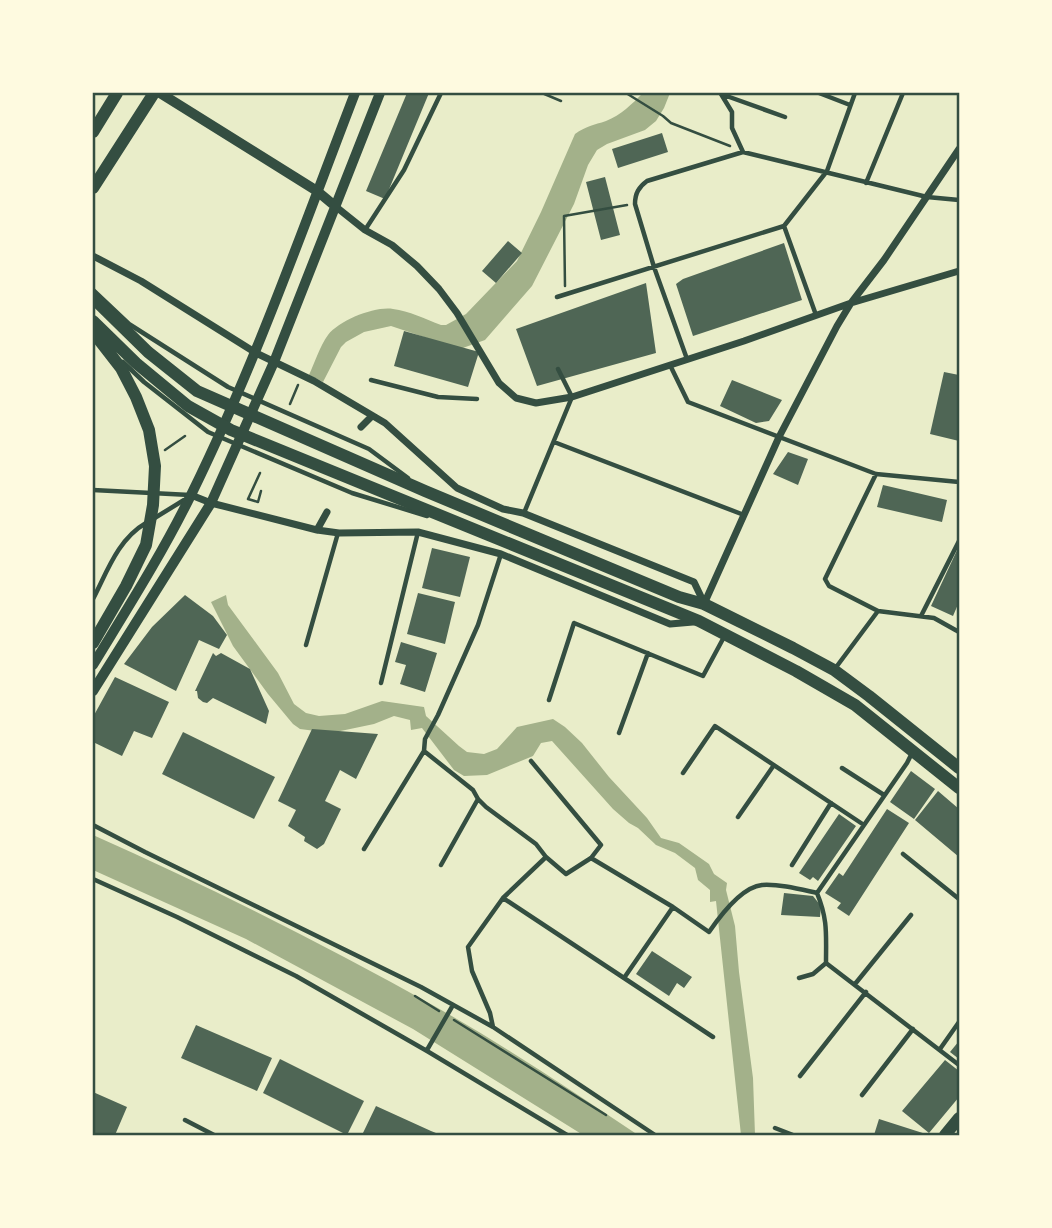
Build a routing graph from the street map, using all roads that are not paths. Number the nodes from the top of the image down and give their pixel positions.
1 (117, 93) edge
2 (154, 93) edge
3 (160, 93) edge
4 (355, 93) edge
5 (380, 93) edge
6 (441, 93) edge
7 (721, 93) edge
8 (819, 93) edge
9 (855, 93) edge
10 (903, 93) edge
11 (850, 105) junction
12 (785, 117) dead end
13 (93, 132) edge
14 (959, 149) edge
15 (743, 152) junction
16 (827, 171) junction
17 (866, 183) junction
18 (93, 188) edge
19 (317, 191) junction
20 (927, 197) junction
21 (959, 200) edge
22 (335, 206) junction
23 (784, 226) junction
24 (365, 230) junction
25 (93, 256) edge
26 (654, 267) junction
27 (959, 271) edge
28 (93, 290) edge
29 (557, 297) dead end
30 (93, 298) edge
31 (851, 303) junction
32 (816, 316) junction
33 (93, 320) edge
34 (93, 332) edge
35 (256, 352) junction
36 (687, 359) junction
37 (274, 362) junction
38 (670, 364) junction
39 (558, 369) dead end
40 (371, 380) dead end
41 (572, 397) junction
42 (476, 400) dead end
43 (372, 416) junction
44 (361, 427) dead end
45 (779, 437) junction
46 (554, 442) junction
47 (876, 474) junction
48 (959, 482) edge
49 (93, 490) edge
50 (425, 491) junction
51 (191, 495) junction
52 (211, 503) junction
53 (327, 512) dead end
54 (523, 513) junction
55 (744, 515) junction
56 (317, 530) junction
57 (418, 532) junction
58 (339, 533) junction
59 (489, 535) junction
60 (959, 541) edge
61 (501, 554) junction
62 (93, 599) edge
63 (704, 604) junction
64 (878, 611) junction
65 (921, 616) junction
66 (699, 621) junction
67 (959, 632) edge
68 (725, 635) junction
69 (95, 639) edge
70 (306, 645) dead end
71 (648, 653) junction
72 (93, 665) edge
73 (834, 670) junction
74 (381, 683) dead end
75 (93, 691) edge
76 (549, 700) dead end
77 (619, 733) dead end
78 (913, 750) junction
79 (424, 751) junction
80 (531, 761) dead end
81 (774, 765) junction
82 (842, 768) dead end
83 (959, 768) edge
84 (683, 774) dead end
85 (959, 788) edge
86 (884, 795) junction
87 (478, 799) junction
88 (831, 803) junction
89 (738, 817) dead end
90 (93, 825) edge
91 (864, 825) junction
92 (364, 849) dead end
93 (903, 854) dead end
94 (546, 857) junction
95 (591, 858) junction
96 (792, 864) dead end
97 (442, 865) dead end
98 (93, 879) edge
99 (817, 893) junction
100 (503, 898) junction
101 (959, 899) edge
102 (673, 907) junction
103 (911, 915) dead end
104 (826, 963) junction
105 (624, 978) junction
106 (799, 978) dead end
107 (855, 984) junction
108 (866, 992) junction
109 (453, 1005) junction
110 (959, 1022) edge
111 (493, 1027) junction
112 (913, 1029) junction
113 (712, 1037) dead end
114 (940, 1049) junction
115 (427, 1051) junction
116 (959, 1065) edge
117 (800, 1076) dead end
118 (862, 1095) dead end
119 (959, 1118) edge
120 (184, 1120) dead end
121 (775, 1128) dead end
122 (214, 1135) edge
123 (566, 1135) edge
124 (655, 1135) edge
125 (793, 1135) edge
126 (945, 1135) edge

1 - 13 main road
2 - 18 main road
3 - 19 street
4 - 19 street
5 - 22 street
6 - 24 lane
7 - 12 lane
7 - 15 lane
8 - 11 lane
9 - 11 lane
10 - 17 lane
11 - 16 lane
14 - 20 street
15 - 16 lane
15 - 26 lane
16 - 17 lane
16 - 23 lane
17 - 20 lane
19 - 22 street
19 - 35 street
20 - 21 lane
20 - 31 street
22 - 24 street
22 - 37 street
23 - 26 lane
23 - 32 lane
24 - 41 street
25 - 35 street
26 - 29 lane
26 - 36 lane
27 - 31 street
28 - 50 lane
30 - 50 main road
31 - 32 street
31 - 45 street
32 - 36 street
33 - 59 main road
34 - 59 lane
34 - 69 main road
35 - 37 street
35 - 51 street
36 - 38 street
37 - 43 street
37 - 52 street
38 - 41 street
38 - 45 lane
39 - 41 lane
40 - 42 lane
41 - 46 lane
43 - 44 street
43 - 54 street
45 - 47 lane
45 - 55 street
46 - 54 lane
46 - 55 lane
47 - 48 lane
47 - 64 lane
49 - 51 lane
50 - 63 main road
51 - 52 street
51 - 62 lane
51 - 72 street
52 - 56 street
52 - 75 street
53 - 56 street
54 - 63 street
55 - 63 street
56 - 58 street
57 - 58 street
57 - 61 street
57 - 74 lane
58 - 70 lane
59 - 66 main road
60 - 65 lane
61 - 66 street
61 - 79 lane
63 - 73 main road
64 - 65 lane
64 - 73 lane
65 - 67 lane
66 - 68 main road
68 - 71 lane
68 - 78 main road
71 - 76 lane
71 - 77 lane
73 - 83 main road
78 - 85 main road
78 - 86 lane
79 - 87 lane
79 - 92 lane
80 - 95 lane
81 - 84 lane
81 - 88 lane
81 - 89 lane
82 - 86 lane
86 - 91 lane
87 - 94 lane
87 - 97 lane
88 - 91 lane
88 - 96 lane
90 - 109 lane
91 - 99 lane
93 - 101 lane
94 - 95 lane
94 - 100 lane
95 - 102 lane
98 - 115 lane
99 - 102 lane
99 - 104 lane
100 - 105 lane
100 - 111 lane
102 - 105 lane
103 - 107 lane
104 - 106 lane
104 - 107 lane
105 - 113 lane
107 - 108 lane
108 - 112 lane
108 - 117 lane
109 - 111 lane
109 - 115 lane
110 - 114 lane
111 - 124 lane
112 - 114 lane
112 - 118 lane
114 - 116 lane
115 - 123 lane
119 - 126 main road
120 - 122 lane
121 - 125 lane

